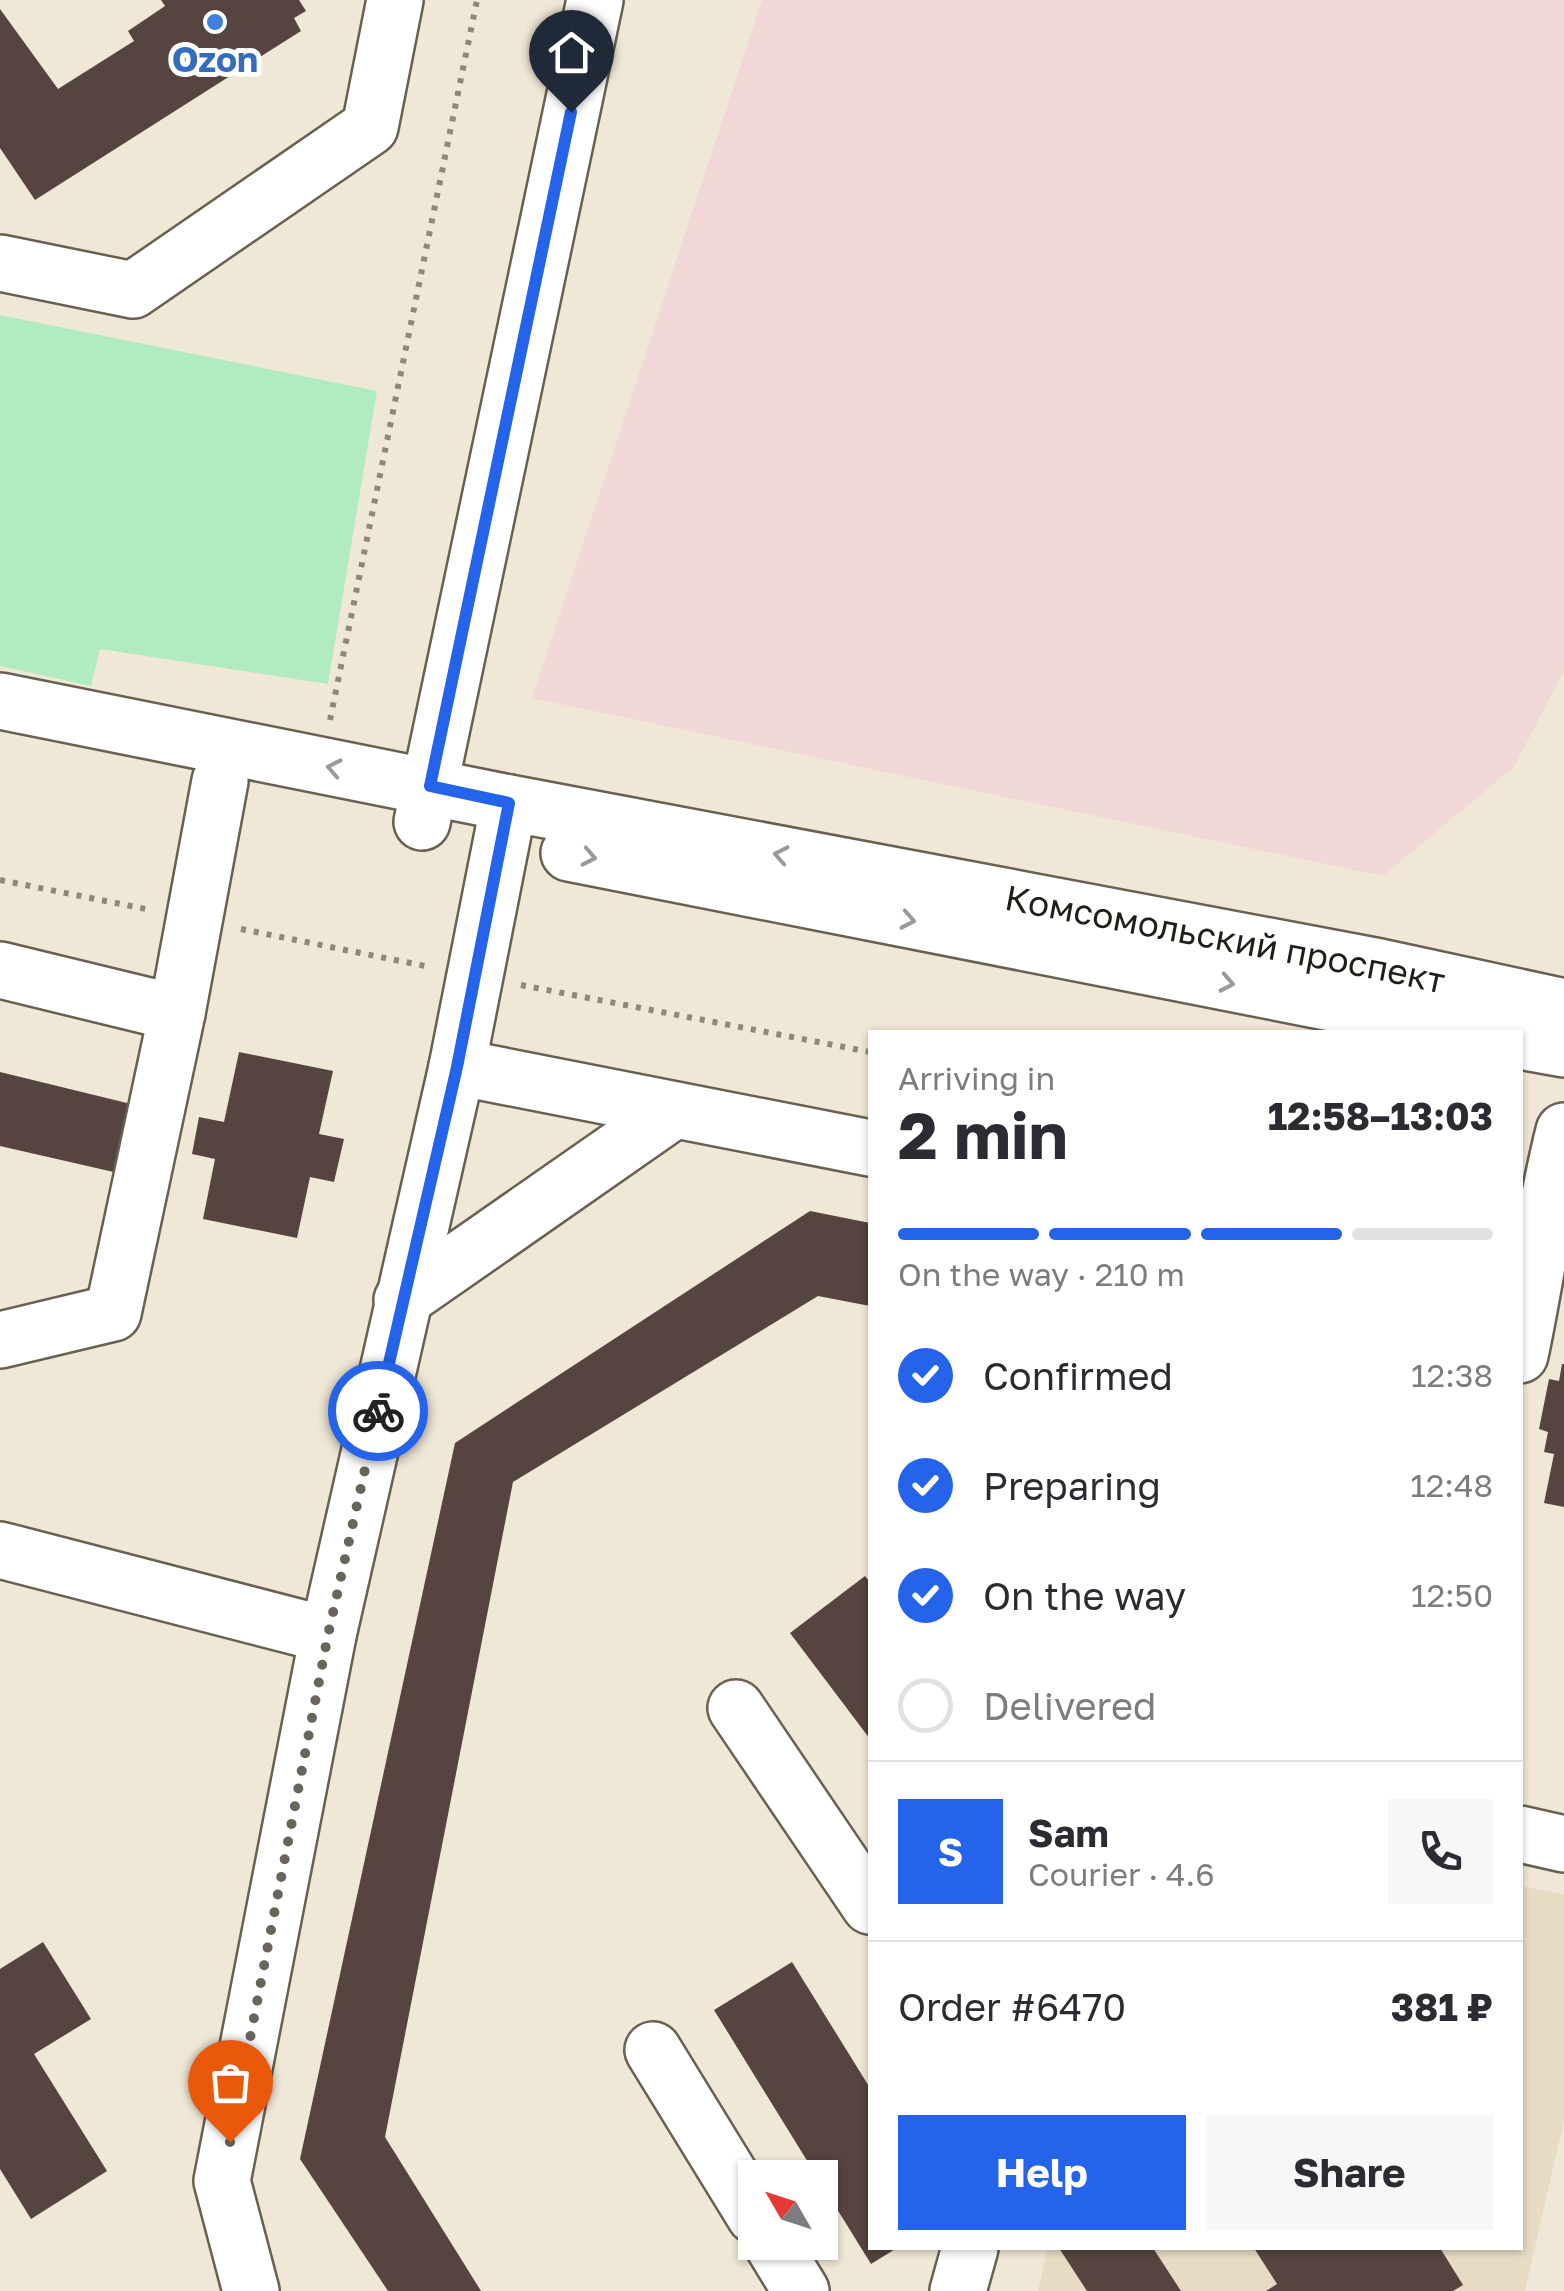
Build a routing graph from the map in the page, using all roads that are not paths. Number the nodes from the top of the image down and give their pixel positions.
1 (395, 0) edge
2 (595, 0) edge
3 (0, 263) edge
4 (0, 701) edge
5 (0, 738) edge
6 (220, 781) junction
7 (426, 804) junction
8 (505, 822) junction
9 (0, 970) edge
10 (1564, 1008) edge
11 (176, 1013) junction
12 (1470, 1030) edge
13 (1523, 1041) edge
14 (1564, 1049) edge
15 (457, 1067) junction
16 (673, 1110) junction
17 (1564, 1131) edge
18 (868, 1148) edge
19 (1528, 1275) edge
20 (402, 1300) junction
21 (1523, 1325) edge
22 (0, 1340) edge
23 (0, 1550) edge
24 (328, 1635) junction
25 (736, 1708) dead end
26 (1523, 1835) edge
27 (1564, 1844) edge
28 (868, 1903) edge
29 (652, 2050) dead end
30 (738, 2189) edge
31 (969, 2250) edge
32 (782, 2260) edge
33 (251, 2291) edge
34 (801, 2291) edge
35 (958, 2291) edge

1 - 3 main road
2 - 7 main road
7 -> 4 main road, Комсомольский проспект
5 - 6 main road, Комсомольский проспект
6 - 7 main road, Комсомольский проспект
6 - 11 main road
7 - 8 main road, Комсомольский проспект
10 -> 8 main road, Комсомольский проспект
8 -> 12 main road, Комсомольский проспект
8 - 15 main road
9 - 11 main road
11 - 22 main road
13 - 14 main road
15 - 16 main road
15 - 20 main road
16 - 18 main road
16 - 20 main road
17 - 19 main road
19 - 21 main road
20 - 24 main road
23 - 24 main road
24 - 33 main road
25 - 28 main road
26 - 27 main road
29 - 30 main road
31 - 35 main road
32 - 34 main road

